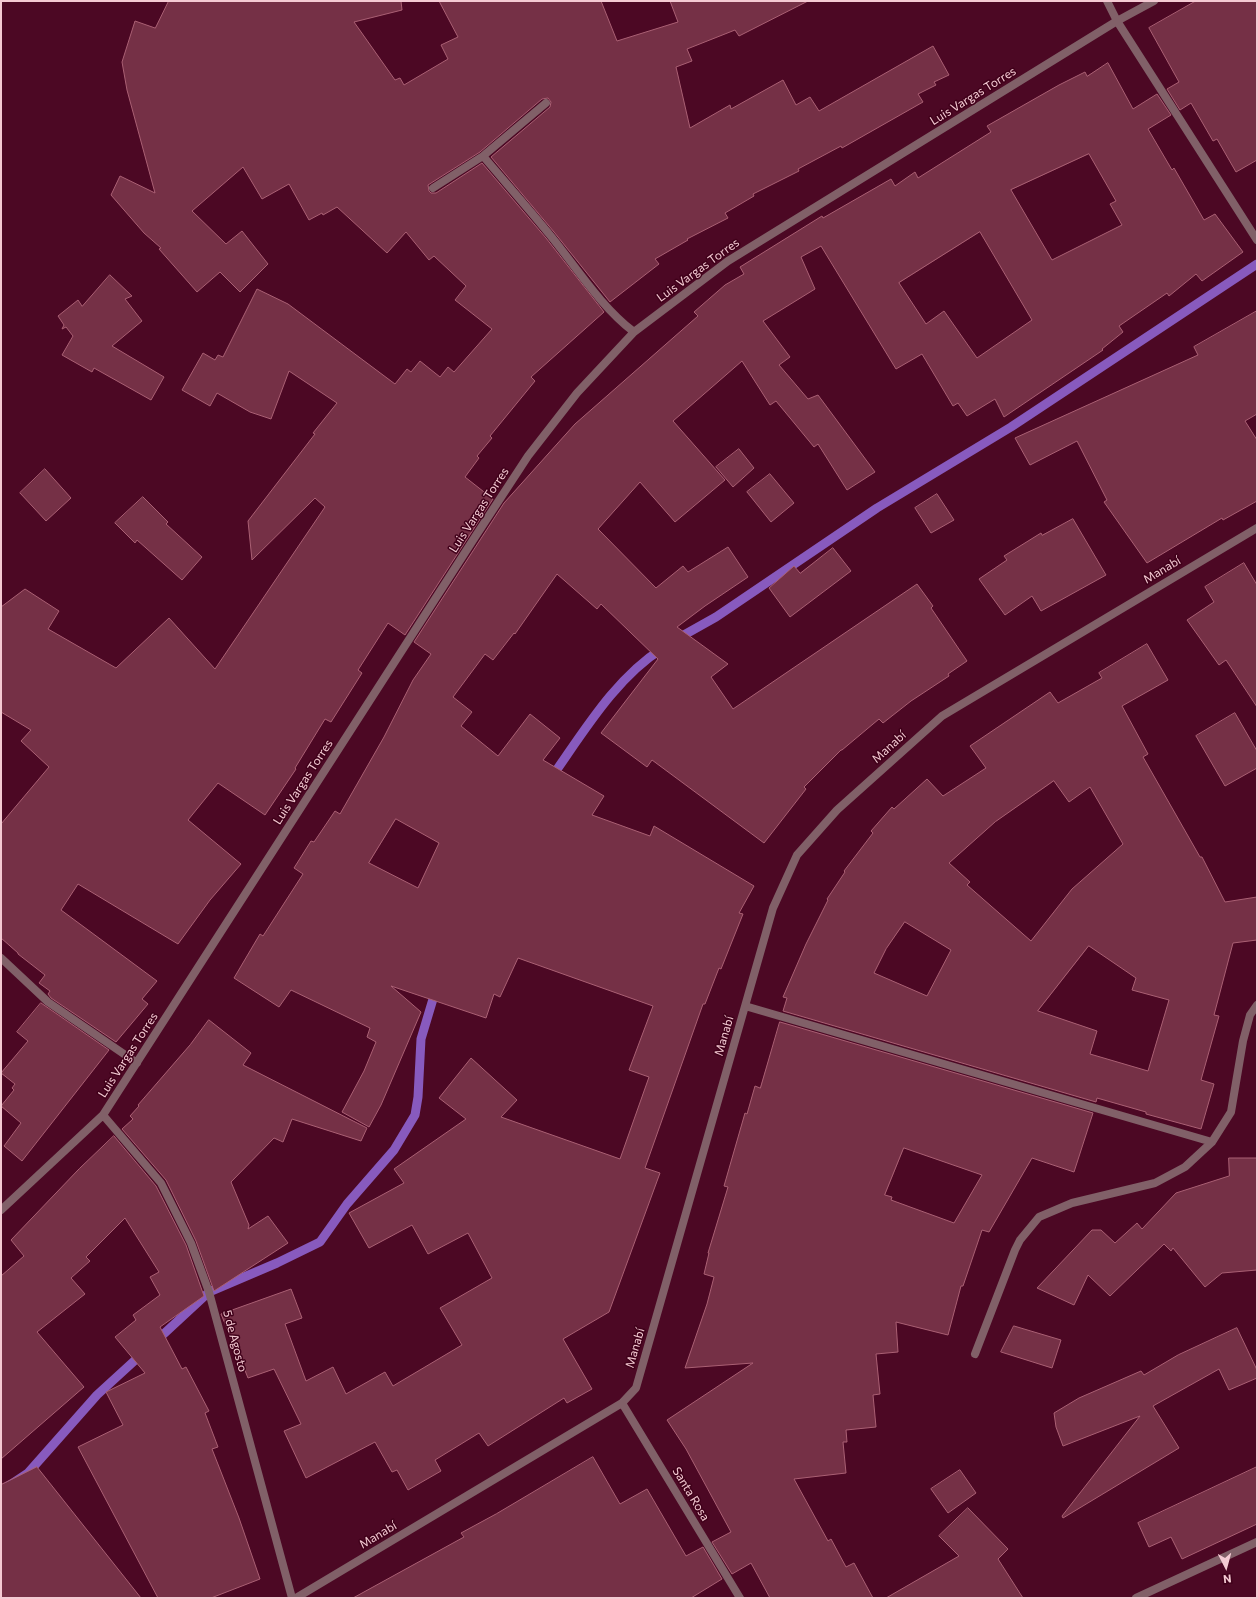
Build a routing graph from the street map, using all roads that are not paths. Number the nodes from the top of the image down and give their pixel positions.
1 (1107, 1) edge
2 (1154, 1) edge
3 (1118, 21) junction
4 (546, 103) dead end
5 (483, 156) junction
6 (433, 188) dead end
7 (1257, 240) edge
8 (634, 332) junction
9 (1257, 528) edge
10 (1, 958) edge
11 (1257, 1004) edge
12 (745, 1006) junction
13 (137, 1064) junction
14 (103, 1115) junction
15 (1212, 1142) junction
16 (1, 1210) edge
17 (975, 1354) dead end
18 (622, 1403) junction
19 (1257, 1542) edge
20 (292, 1598) edge
21 (296, 1598) edge
22 (740, 1598) edge
23 (1136, 1598) edge

1 - 3 street
2 - 3 street, Luis Vargas Torres
3 - 7 street
3 - 8 street, Luis Vargas Torres
4 - 5 street
5 - 6 street
5 - 8 street
8 - 13 street, Luis Vargas Torres
9 - 12 street, Manabí
10 - 13 street
11 - 15 street
12 - 15 street
12 - 18 street, Manabí
13 - 14 street, Luis Vargas Torres
14 - 16 street, Luis Vargas Torres
14 - 20 street, 5 de Agosto
15 - 17 street
18 - 21 street, Manabí
18 - 22 street, Santa Rosa
19 - 23 street

